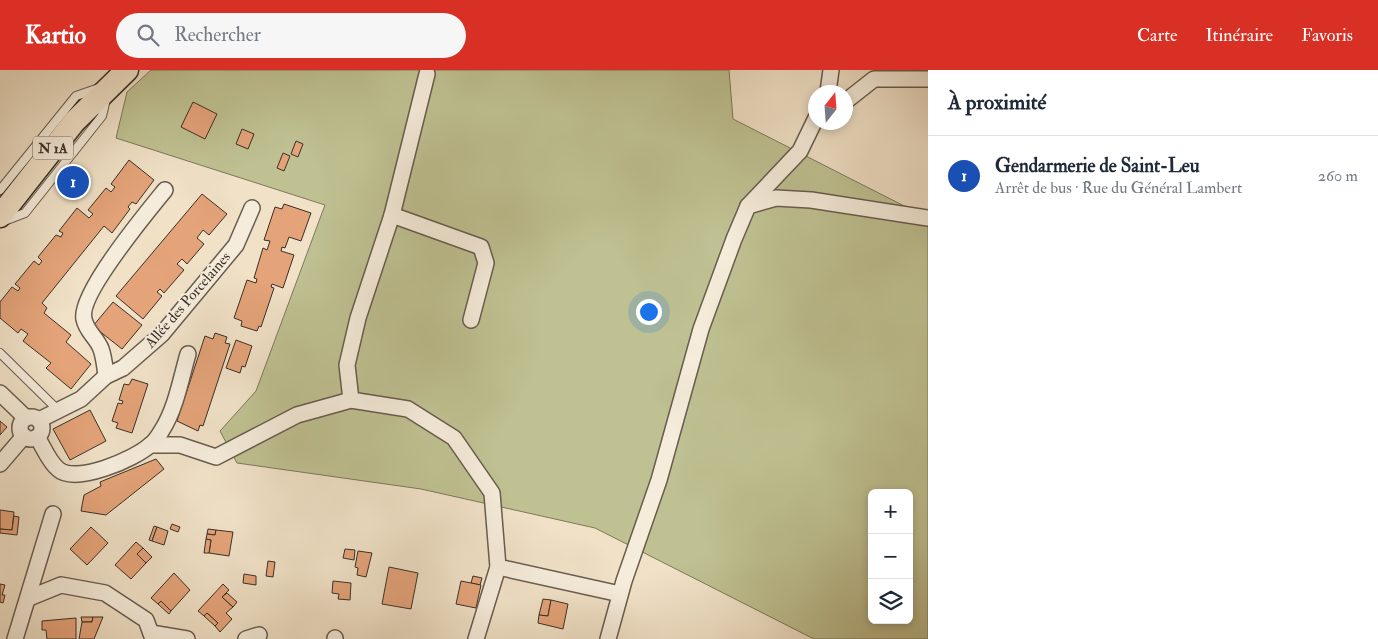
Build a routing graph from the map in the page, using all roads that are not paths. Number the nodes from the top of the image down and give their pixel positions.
1 (127, 70) edge
2 (831, 70) edge
3 (427, 74) dead end
4 (928, 79) edge
5 (110, 85) junction
6 (829, 85) edge
7 (853, 96) edge
8 (810, 130) edge
9 (815, 130) edge
10 (800, 151) junction
11 (0, 190) edge
12 (165, 190) dead end
13 (748, 206) junction
14 (252, 208) dead end
15 (0, 216) edge
16 (392, 216) junction
17 (928, 218) edge
18 (0, 222) edge
19 (472, 320) dead end
20 (0, 353) edge
21 (188, 354) dead end
22 (106, 376) junction
23 (0, 393) edge
24 (351, 400) junction
25 (0, 402) edge
26 (59, 411) junction
27 (29, 427) junction
28 (151, 445) junction
29 (0, 464) edge
30 (53, 514) dead end
31 (498, 566) junction
32 (620, 594) junction
33 (29, 598) junction
34 (152, 636) edge
35 (15, 639) edge
36 (187, 639) edge
37 (476, 639) edge
38 (608, 639) edge

1 - 5 main road, N 1A
2 - 6 street
3 - 16 street
4 - 7 street
5 - 11 lane
5 - 15 main road, N 1A
5 - 18 lane
8 - 10 street
9 - 10 street
10 - 13 street
12 - 22 street
13 - 17 street
13 - 32 street
14 - 22 street, Allée des Porcelaines
16 - 19 street
16 - 24 street
20 - 26 lane
21 - 28 street
22 - 26 street, Allée des Porcelaines
23 - 27 street
24 - 28 street
24 - 31 street
25 - 27 street
26 - 27 street, Allée des Porcelaines
27 - 28 street
27 - 29 street
30 - 33 street
31 - 32 street
31 - 37 street
32 - 38 street
33 - 34 street
33 - 35 street
34 - 36 street

